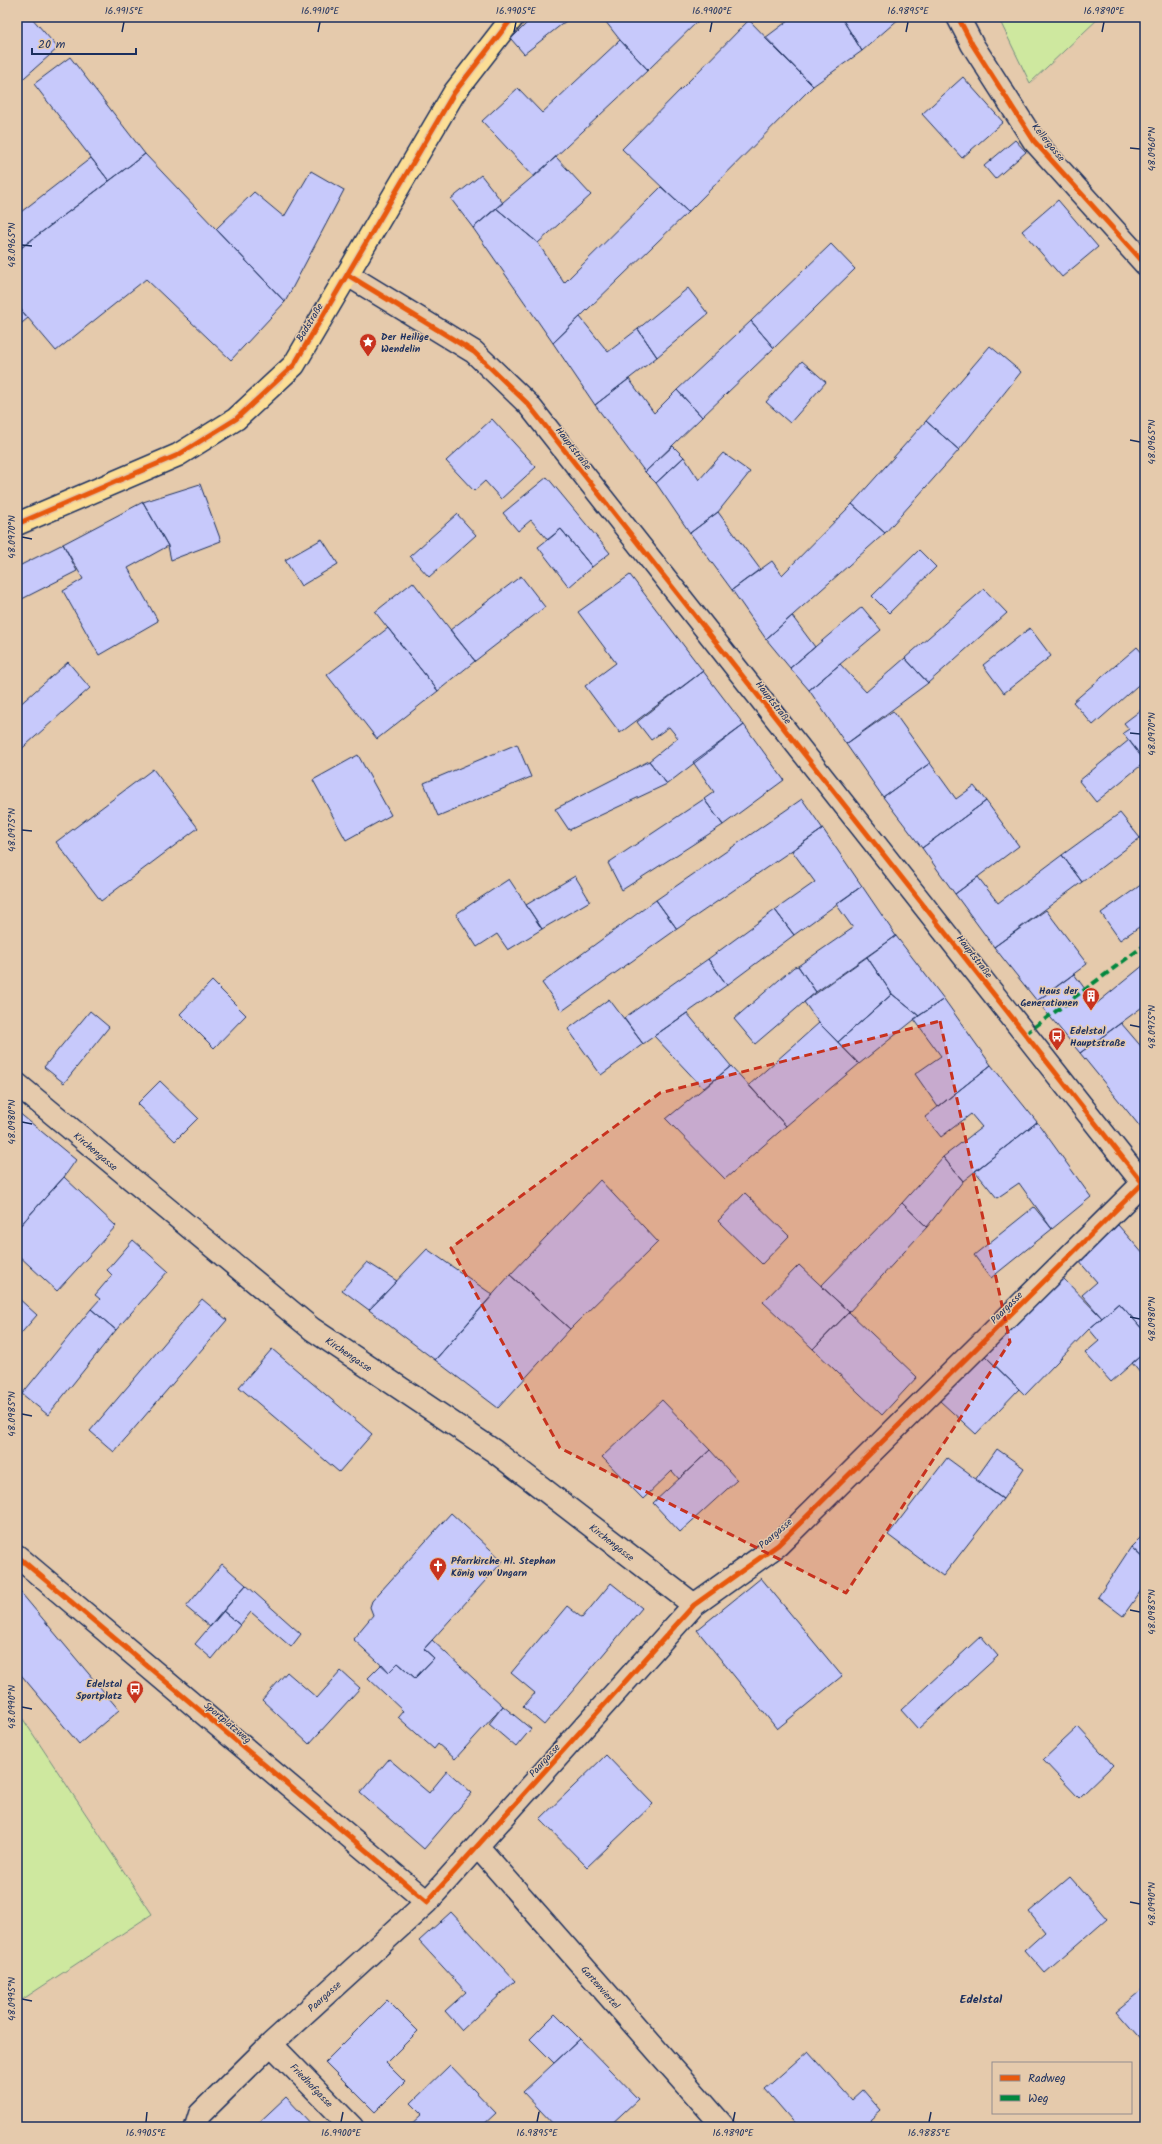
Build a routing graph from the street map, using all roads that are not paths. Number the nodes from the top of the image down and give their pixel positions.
1 (513, 17) edge
2 (958, 17) edge
3 (1145, 264) edge
4 (348, 275) junction
5 (17, 524) edge
6 (17, 1084) edge
7 (1144, 1184) edge
8 (17, 1556) edge
9 (694, 1606) junction
10 (478, 1847) junction
11 (427, 1902) junction
12 (271, 2044) junction
13 (198, 2121) edge
14 (352, 2127) edge
15 (724, 2127) edge

1 - 4 main road, Badstraße
2 - 3 street, Kellergasse
4 - 5 main road, Badstraße
4 - 7 street, Hauptstraße
6 - 9 street, Kirchengasse
7 - 9 street, Paargasse
8 - 11 street, Sportplatzweg
9 - 10 street, Paargasse
10 - 11 street, Paargasse
10 - 15 street, Gartenviertel
11 - 12 street, Paargasse
12 - 13 street, Paargasse
12 - 14 street, Friedhofgasse

